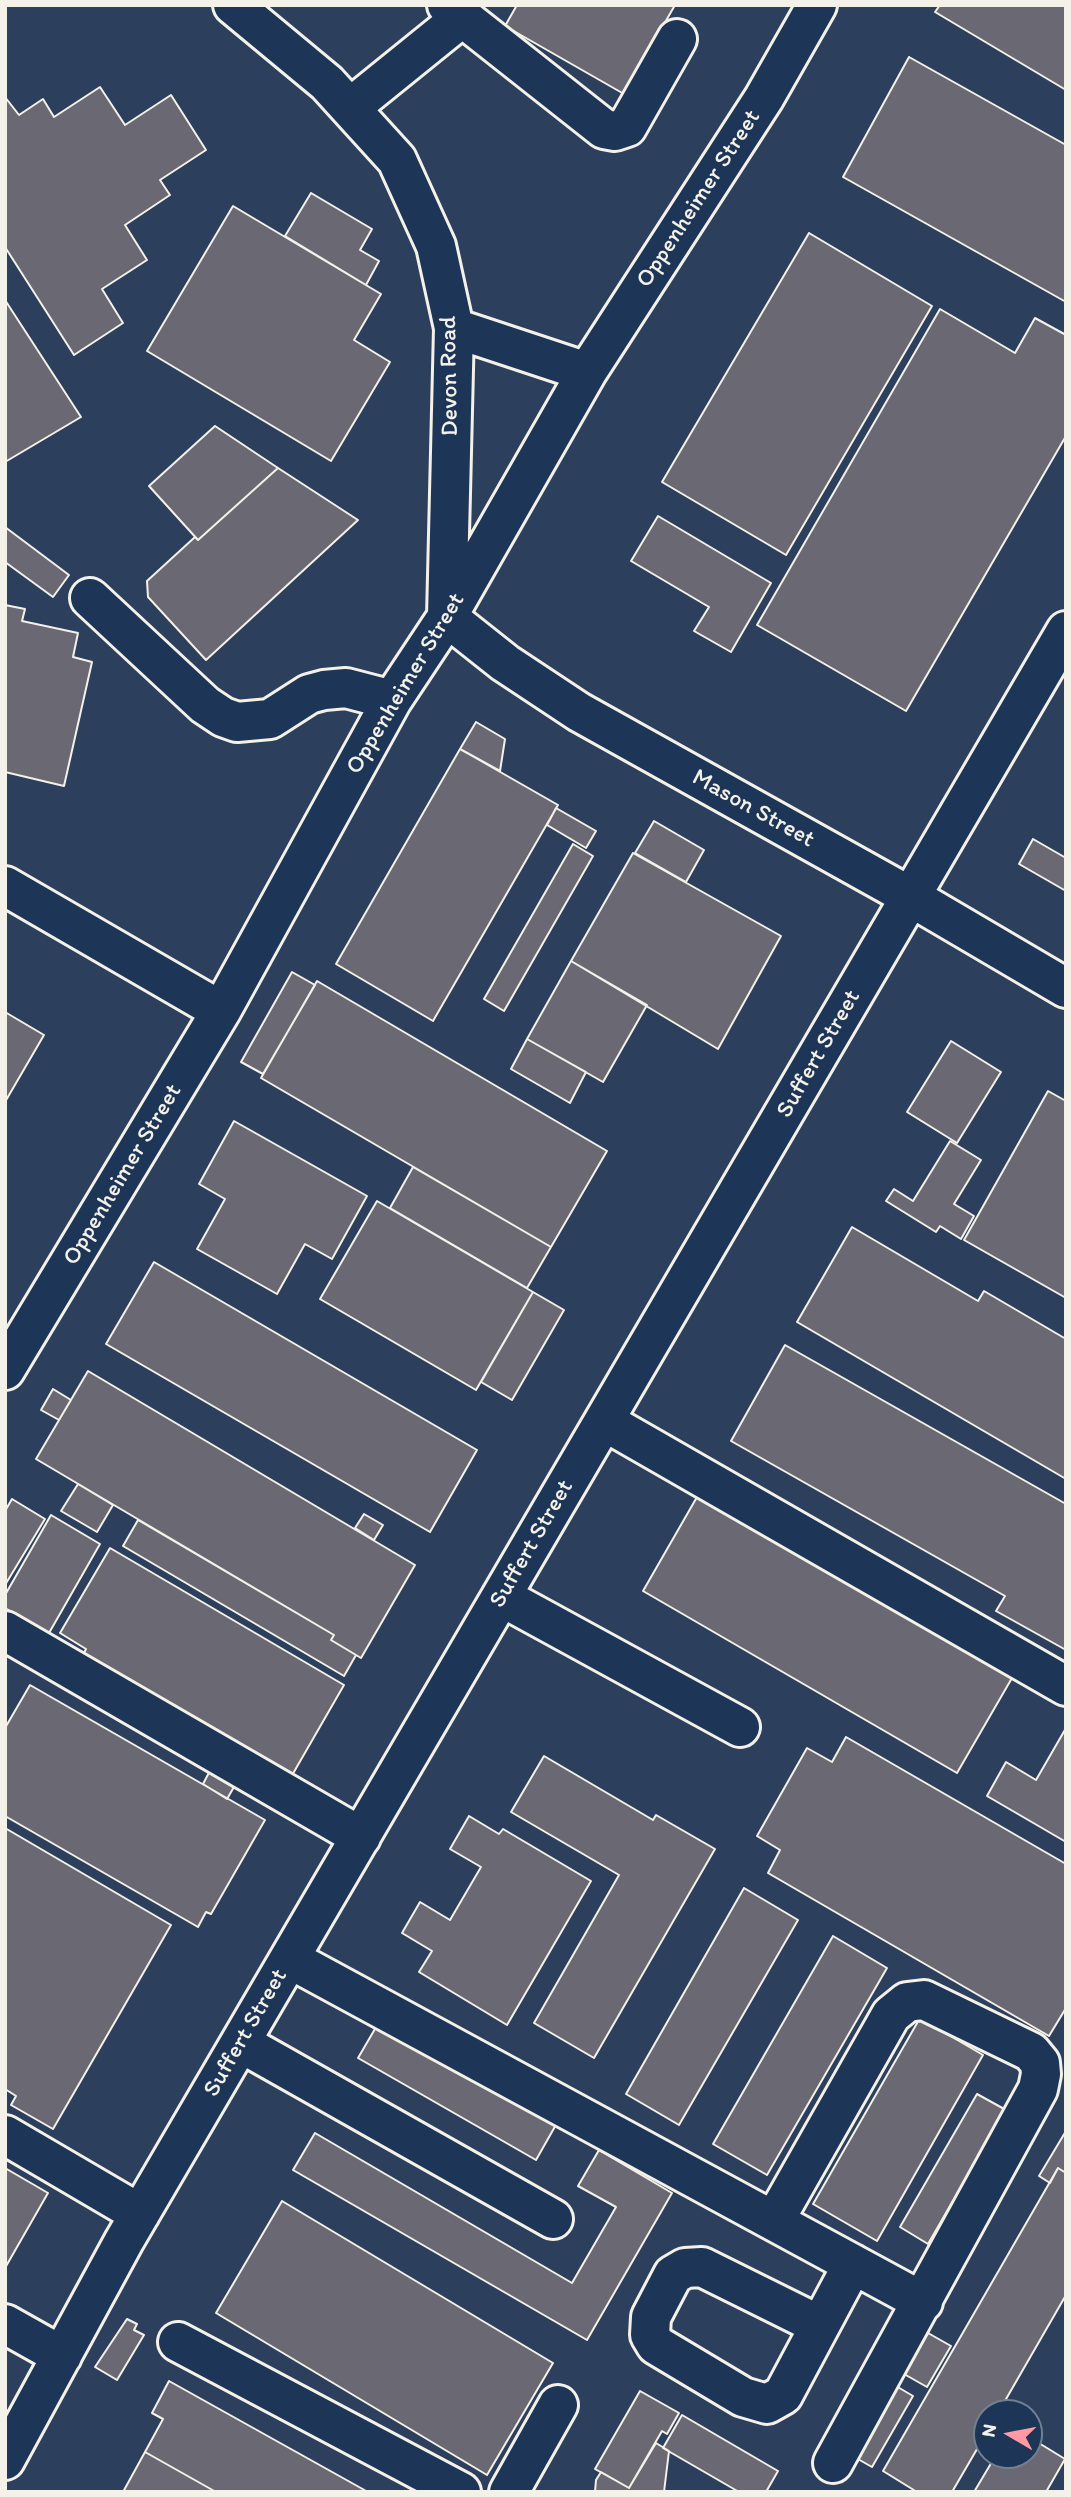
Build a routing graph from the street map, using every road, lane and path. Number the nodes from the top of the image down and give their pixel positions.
1 (233, 5) edge
2 (817, 5) edge
3 (453, 12) edge
4 (677, 39) dead end
5 (350, 108) junction
6 (454, 328) junction
7 (587, 372) junction
8 (90, 598) dead end
9 (447, 617) junction
10 (1066, 631) edge
11 (392, 701) junction
12 (5, 886) edge
13 (911, 897) junction
14 (1066, 988) edge
15 (222, 1011) junction
16 (5, 1370) edge
17 (604, 1421) junction
18 (502, 1597) junction
19 (5, 1631) edge
20 (1066, 1686) edge
21 (740, 1727) dead end
22 (361, 1837) junction
23 (290, 1959) junction
24 (241, 2043) junction
25 (5, 2135) edge
26 (140, 2214) junction
27 (553, 2219) dead end
28 (774, 2221) junction
29 (853, 2264) junction
30 (923, 2302) junction
31 (5, 2323) edge
32 (819, 2325) dead end
33 (178, 2342) dead end
34 (62, 2356) junction
35 (558, 2405) dead end
36 (5, 2460) edge
37 (833, 2463) dead end
38 (461, 2492) edge
39 (509, 2492) edge

1 - 5 street, Devon Road
2 - 7 street, Oppenheimer Street
3 - 4 street
3 - 5 street
5 - 6 street, Devon Road
6 - 7 street
6 - 9 street, Devon Road
7 - 9 street, Oppenheimer Street
8 - 11 street
9 - 11 street, Oppenheimer Street
9 - 13 street, Mason Street
10 - 13 street, Suffert Street
11 - 15 street, Oppenheimer Street
12 - 15 street
13 - 14 street, Mason Street
13 - 17 street, Suffert Street
15 - 16 street, Oppenheimer Street
17 - 18 street, Suffert Street
17 - 20 street
18 - 21 street
18 - 22 street, Suffert Street
19 - 22 street
22 - 23 street, Suffert Street
23 - 24 street, Suffert Street
23 - 28 street
24 - 26 street, Suffert Street
24 - 27 street
25 - 26 street
26 - 34 street, Suffert Street
28 - 29 street
28 - 30 street
29 - 30 street
29 - 32 street
30 - 37 street
31 - 34 street
33 - 38 street
34 - 36 street, Suffert Street
35 - 39 street

